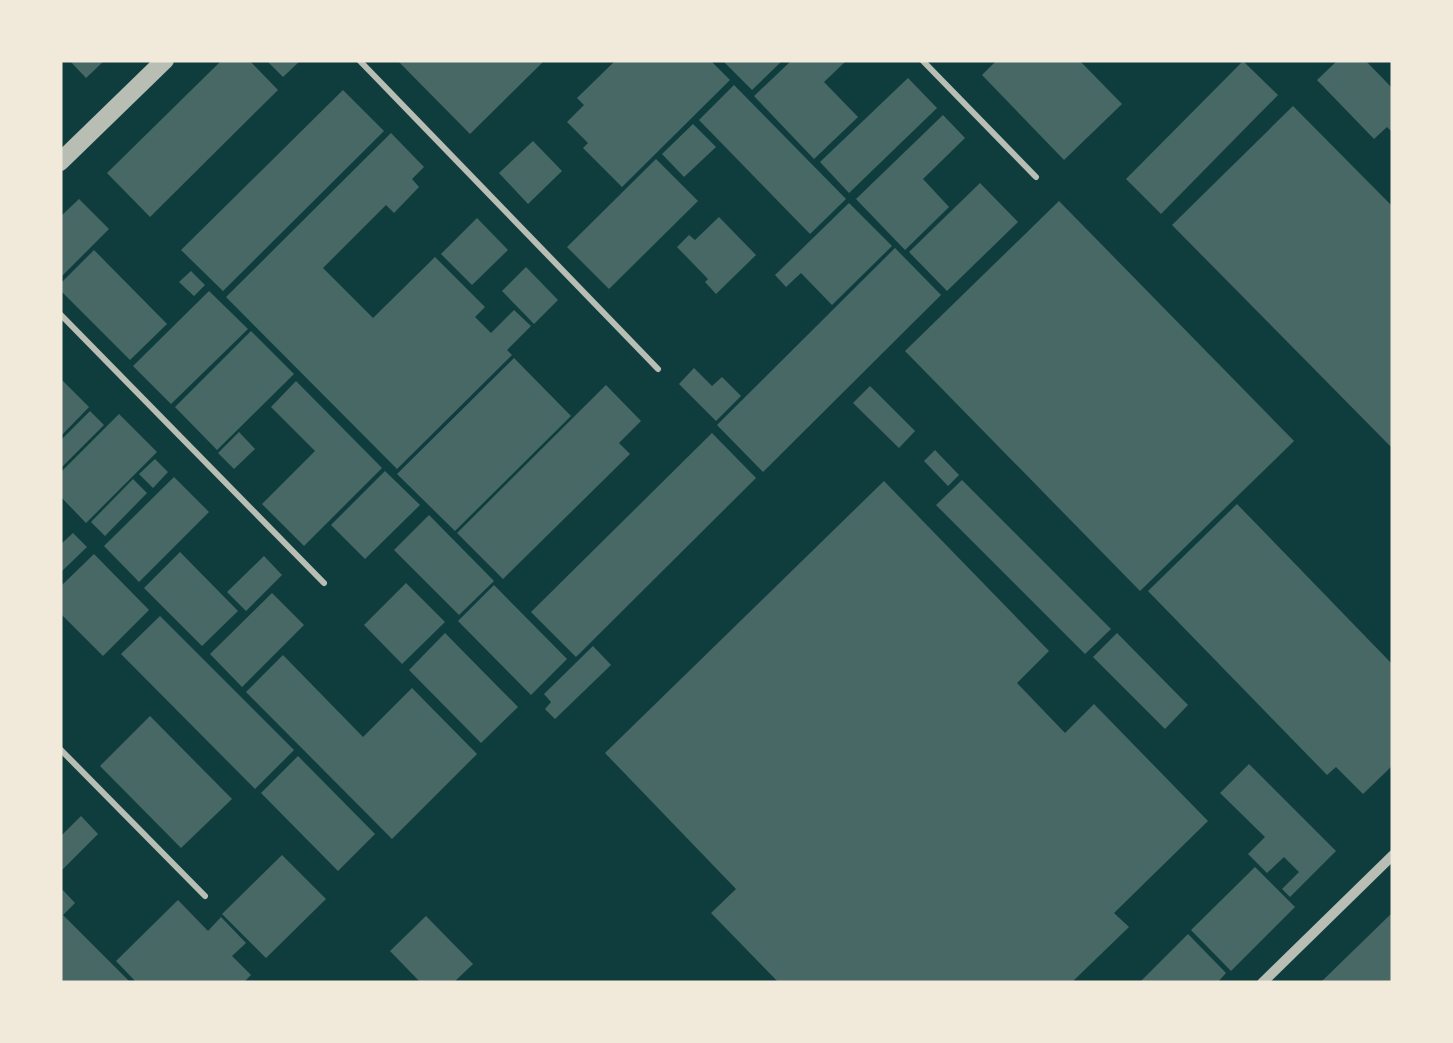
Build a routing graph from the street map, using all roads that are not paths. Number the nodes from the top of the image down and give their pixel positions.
1 (166, 60) edge
2 (359, 60) edge
3 (922, 60) edge
4 (60, 162) edge
5 (1036, 177) dead end
6 (60, 314) edge
7 (658, 369) dead end
8 (324, 583) dead end
9 (60, 748) edge
10 (1393, 855) edge
11 (206, 896) dead end
12 (1262, 983) edge

1 - 4 street
2 - 7 lane
3 - 5 lane
6 - 8 lane
9 - 11 lane
10 - 12 street

